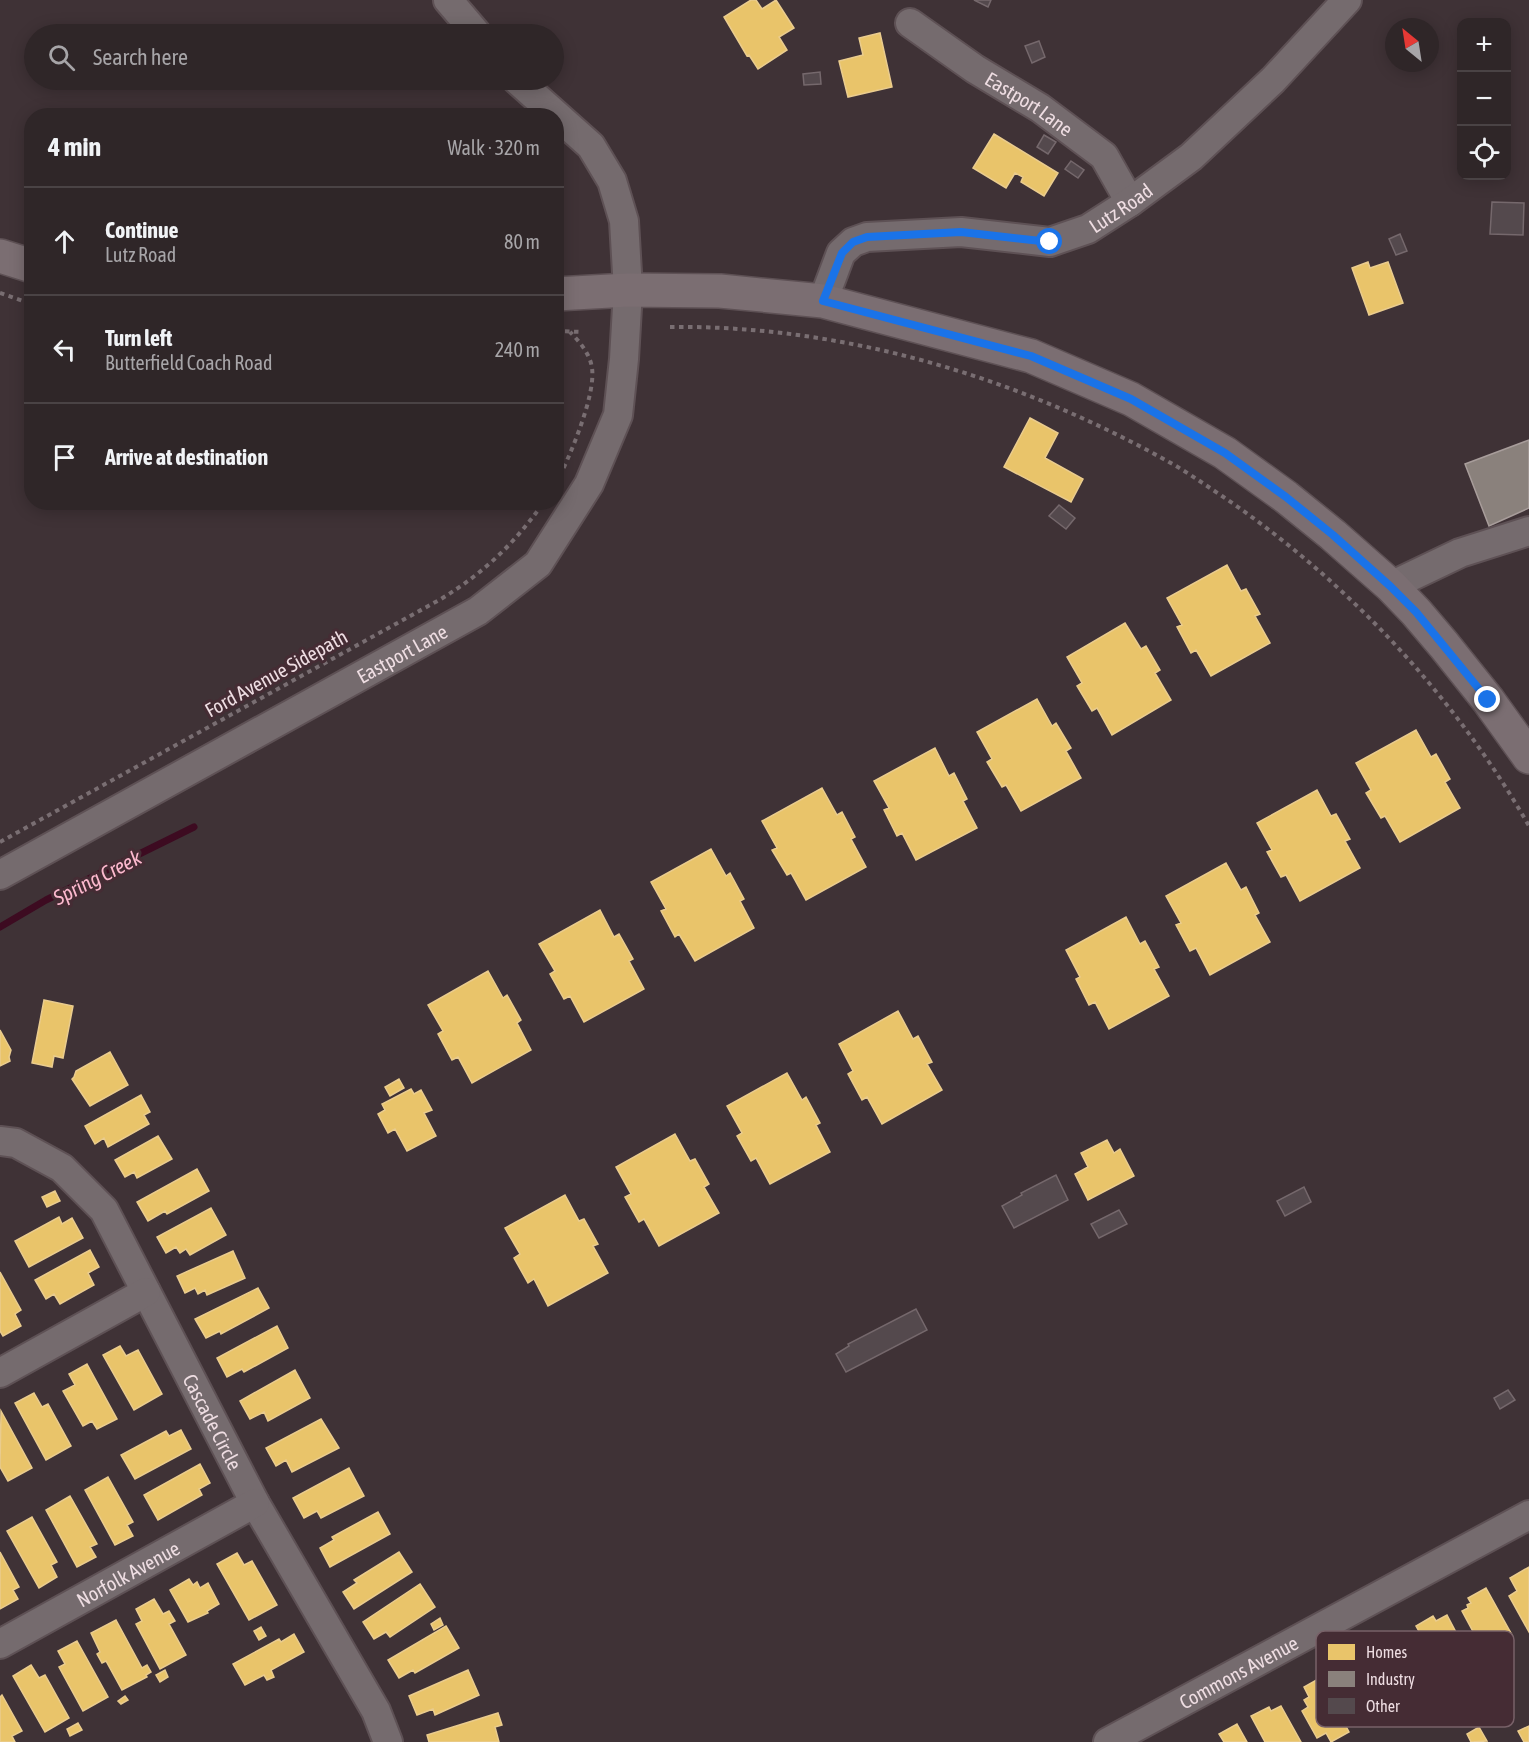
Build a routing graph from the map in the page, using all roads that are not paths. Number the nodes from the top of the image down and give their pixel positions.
1 (448, 0) edge
2 (1347, 0) edge
3 (910, 23) dead end
4 (468, 24) edge
5 (528, 90) edge
6 (548, 108) edge
7 (564, 122) edge
8 (1131, 202) junction
9 (0, 256) edge
10 (24, 264) edge
11 (628, 290) junction
12 (564, 294) edge
13 (823, 301) junction
14 (1529, 531) edge
15 (1390, 586) junction
16 (1529, 757) edge
17 (0, 875) edge
18 (0, 1141) edge
19 (146, 1293) junction
20 (0, 1373) edge
21 (255, 1503) junction
22 (1529, 1515) edge
23 (0, 1644) edge
24 (388, 1742) edge
25 (1108, 1742) edge

1 - 4 street
2 - 8 street, Lutz Road
3 - 8 street, Eastport Lane
5 - 6 street, Eastport Lane
7 - 11 street, Eastport Lane
8 - 13 street, Lutz Road
9 - 10 main road
11 - 12 main road
11 - 13 main road
11 - 17 street, Eastport Lane
13 - 15 main road
14 - 15 street
15 - 16 main road
18 - 19 street, Cascade Circle
19 - 20 street
19 - 21 street, Cascade Circle
21 - 23 street, Norfolk Avenue
21 - 24 street, Cascade Circle
22 - 25 street, Commons Avenue

